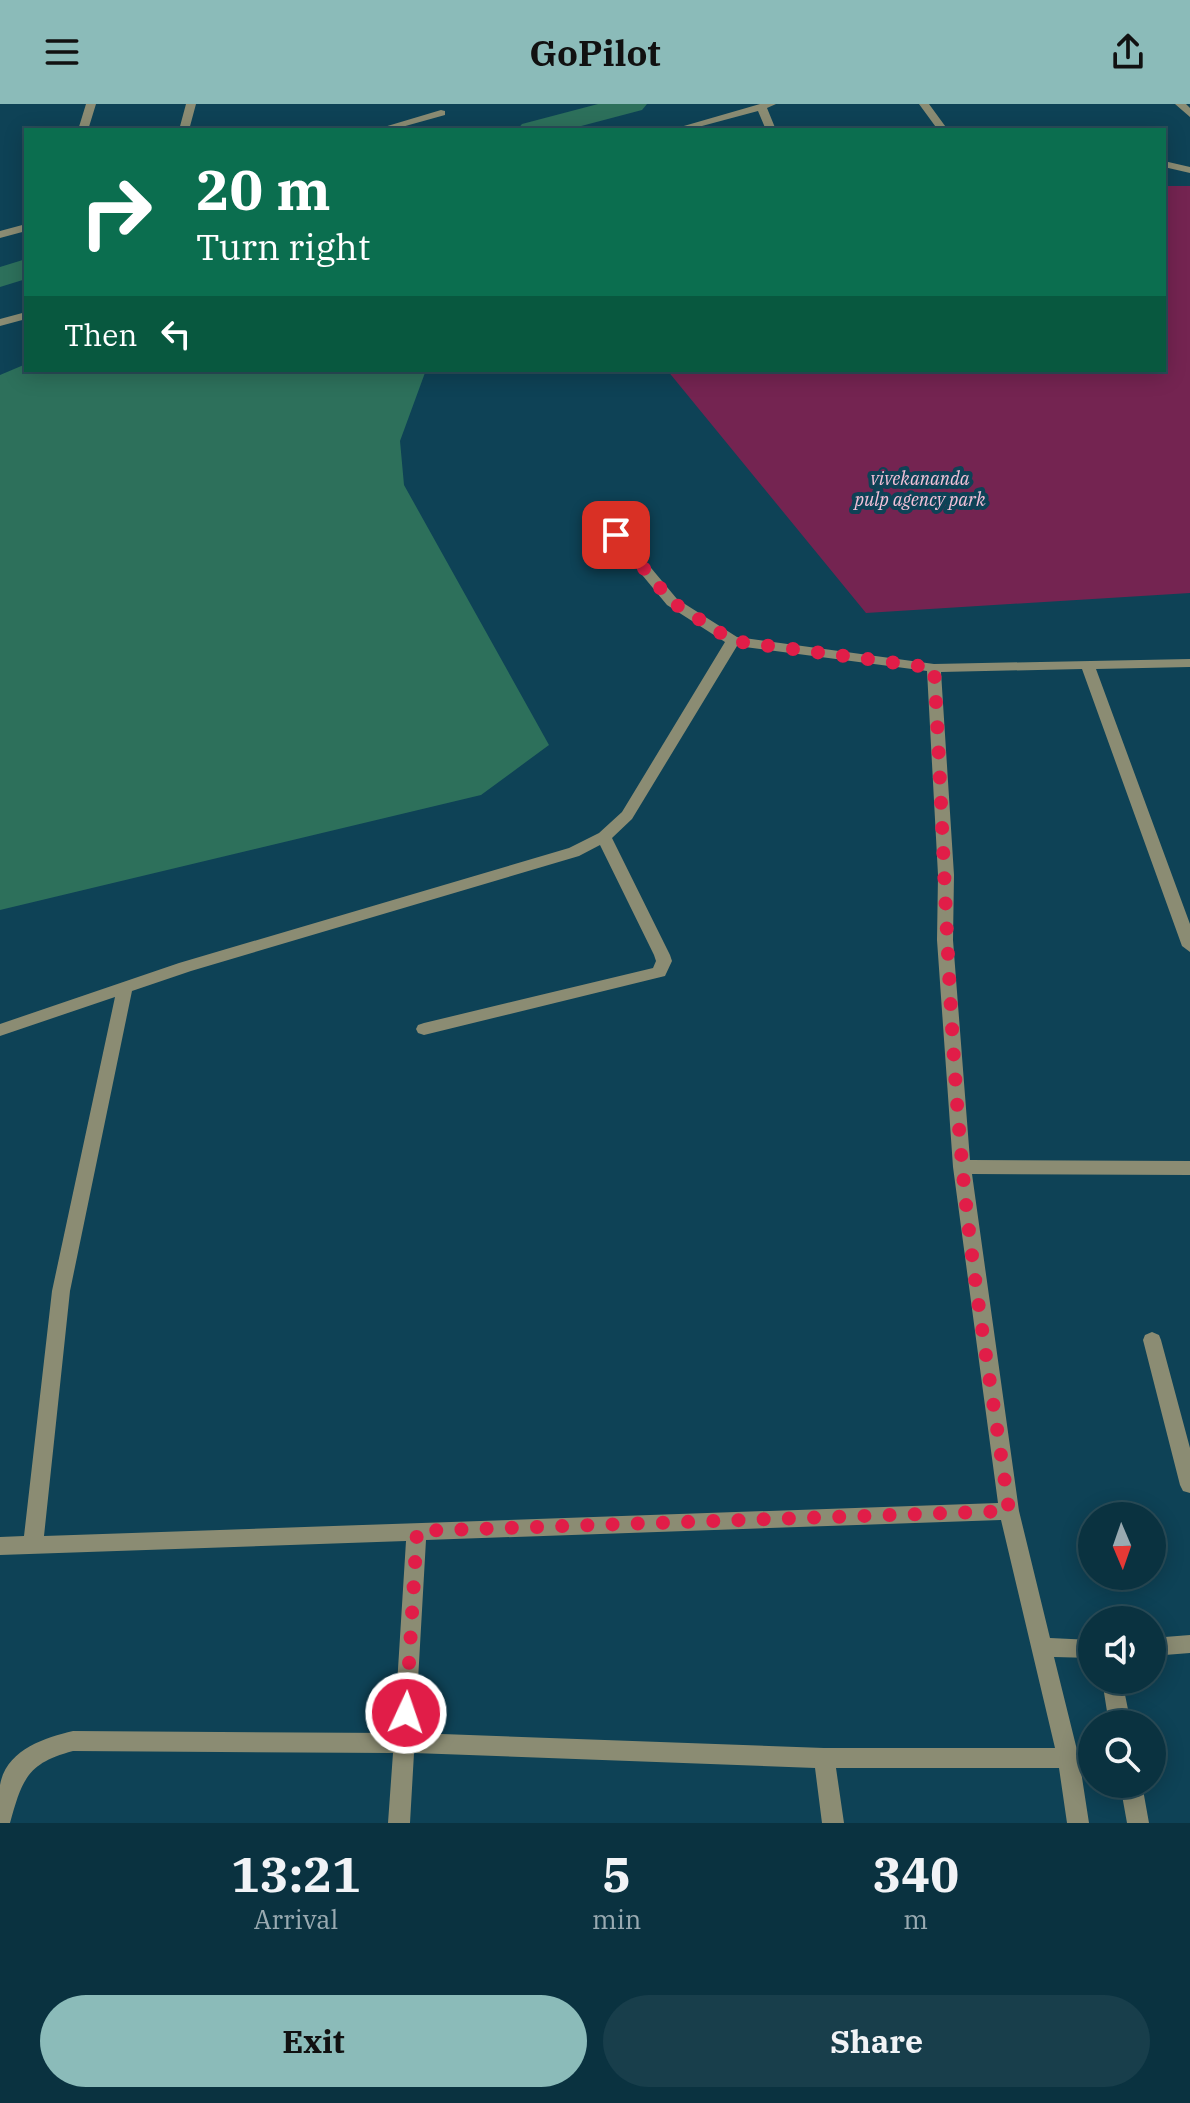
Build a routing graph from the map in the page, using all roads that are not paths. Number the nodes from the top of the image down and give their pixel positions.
1 (91, 104) edge
2 (191, 104) edge
3 (924, 104) edge
4 (1180, 104) edge
5 (766, 105) edge
6 (441, 113) dead end
7 (1190, 114) edge
8 (84, 128) edge
9 (185, 128) edge
10 (386, 128) edge
11 (682, 128) edge
12 (771, 128) edge
13 (942, 128) edge
14 (1166, 164) edge
15 (1190, 170) edge
16 (24, 228) edge
17 (0, 235) edge
18 (24, 316) edge
19 (0, 323) edge
20 (616, 535) dead end
21 (733, 641) junction
22 (1190, 663) edge
23 (1088, 666) junction
24 (934, 668) junction
25 (604, 837) junction
26 (1190, 946) edge
27 (125, 987) junction
28 (424, 1029) dead end
29 (0, 1030) edge
30 (962, 1167) junction
31 (1190, 1168) edge
32 (1152, 1340) dead end
33 (1190, 1485) edge
34 (1009, 1511) junction
35 (417, 1531) junction
36 (0, 1546) edge
37 (33, 1546) junction
38 (1190, 1644) edge
39 (1166, 1646) edge
40 (1043, 1647) junction
41 (1078, 1649) edge
42 (404, 1743) junction
43 (824, 1758) junction
44 (1068, 1758) junction
45 (1134, 1798) edge
46 (0, 1821) edge
47 (399, 1823) edge
48 (833, 1823) edge
49 (1078, 1823) edge
50 (1138, 1823) edge

1 - 8 street
2 - 9 street
3 - 13 street
4 - 7 street
5 - 11 street
5 - 12 street
6 - 10 street
14 - 15 street
16 - 17 street
18 - 19 street
20 - 21 street
21 - 24 street
21 - 25 street
22 - 23 street
23 - 24 street
23 - 26 street
24 - 30 street
25 - 27 street
25 - 28 street
27 - 29 street
27 - 37 street
30 - 31 street
30 - 34 street
32 - 33 street
34 - 35 street
34 - 40 street
35 - 37 street
35 - 42 street
36 - 37 street
38 - 39 street
40 - 41 street
40 - 44 street
42 - 43 street
42 - 46 street
42 - 47 street
43 - 44 street
43 - 48 street
44 - 49 street
45 - 50 street

